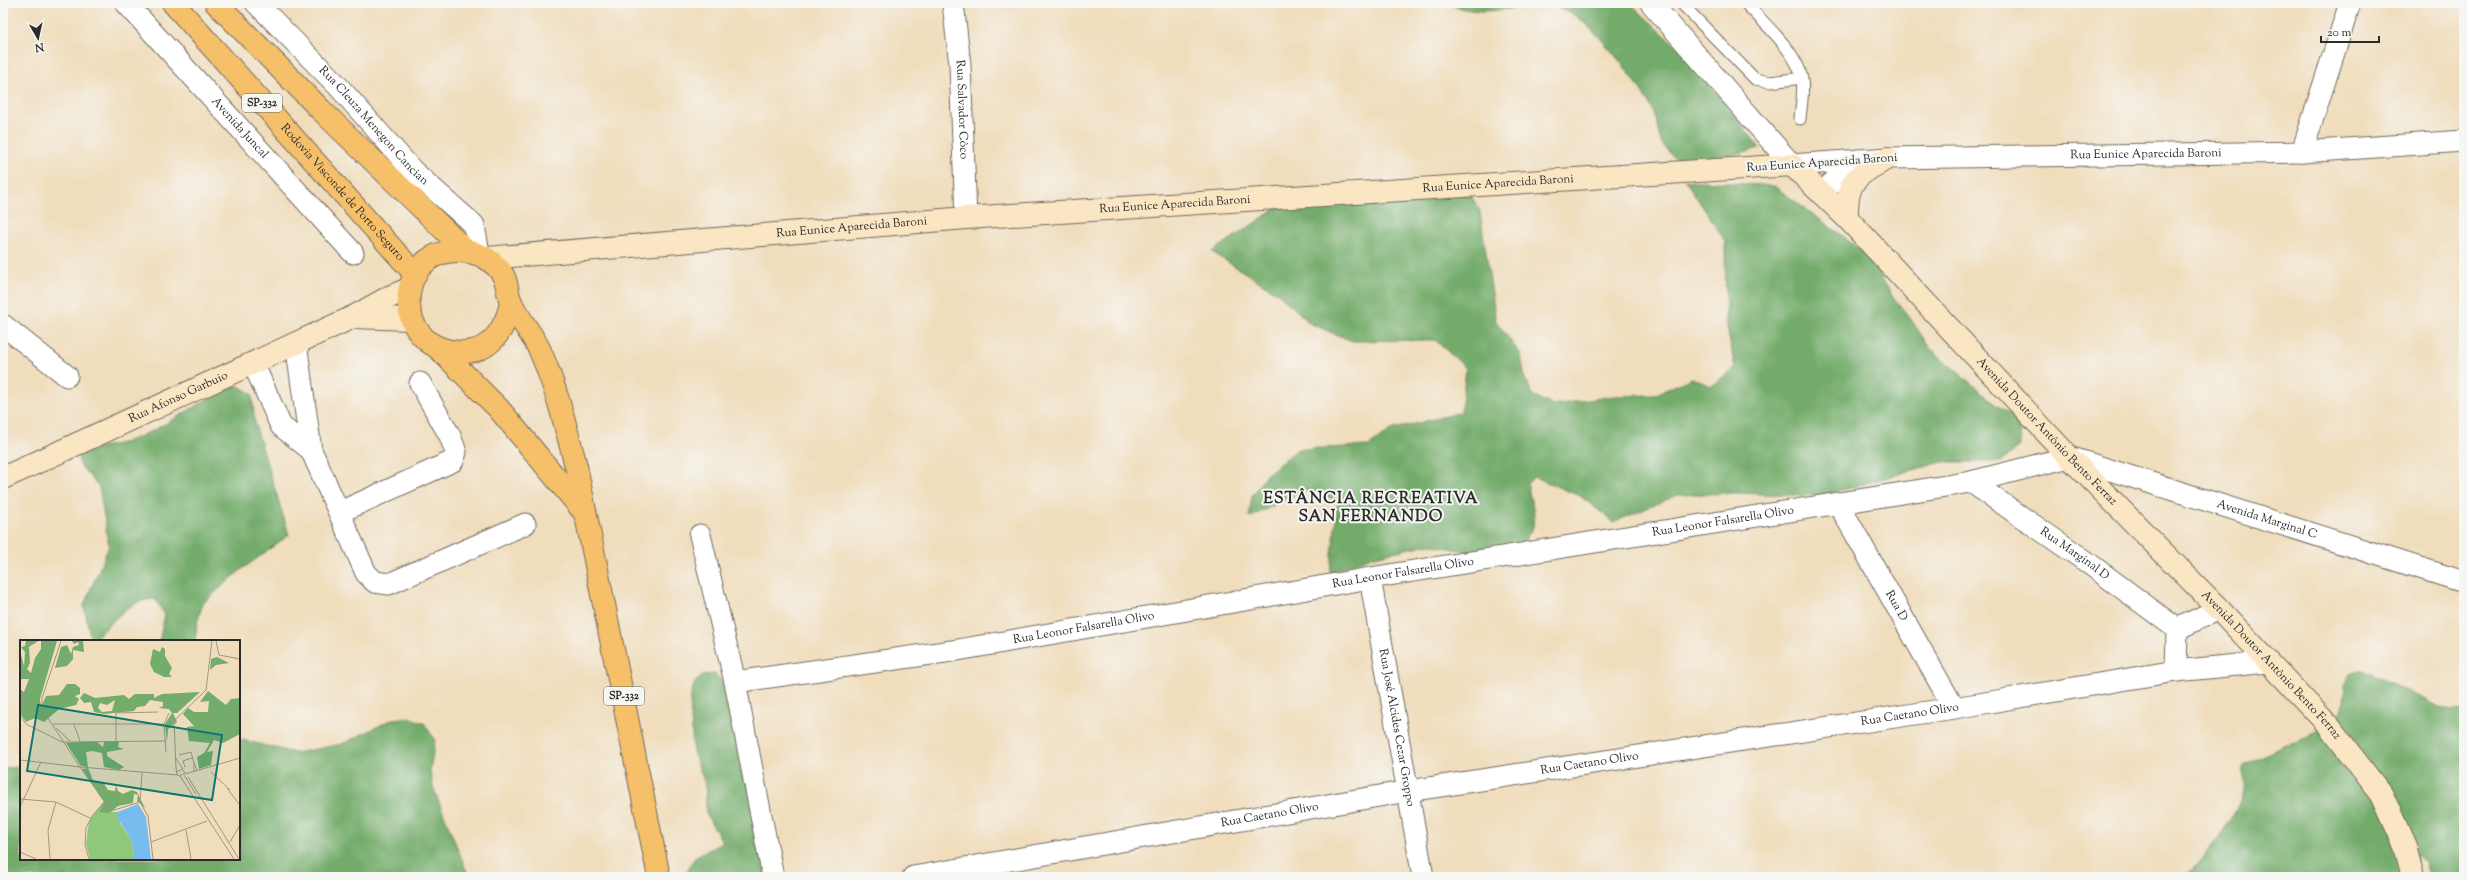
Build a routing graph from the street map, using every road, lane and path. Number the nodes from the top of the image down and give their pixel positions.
1 (126, 3) edge
2 (173, 3) edge
3 (216, 3) edge
4 (256, 3) edge
5 (953, 3) edge
6 (1651, 3) edge
7 (1681, 3) edge
8 (1745, 3) edge
9 (2350, 3) edge
10 (1802, 78) junction
11 (1800, 119) dead end
12 (2464, 141) edge
13 (2302, 152) junction
14 (1888, 158) junction
15 (1858, 160) junction
16 (1792, 165) junction
17 (1822, 192) junction
18 (966, 218) junction
19 (1847, 218) junction
20 (353, 253) dead end
21 (534, 253) junction
22 (477, 254) junction
23 (504, 277) junction
24 (412, 282) junction
25 (511, 303) junction
26 (353, 318) junction
27 (411, 319) junction
28 (3, 325) edge
29 (296, 343) junction
30 (438, 348) junction
31 (254, 363) junction
32 (67, 376) dead end
33 (420, 383) dead end
34 (311, 450) junction
35 (2069, 457) junction
36 (3, 478) edge
37 (1971, 482) junction
38 (1838, 503) junction
39 (340, 512) junction
40 (586, 515) junction
41 (525, 524) dead end
42 (700, 535) dead end
43 (1370, 578) junction
44 (2464, 582) edge
45 (2219, 609) junction
46 (2177, 629) junction
47 (2268, 662) junction
48 (2176, 671) junction
49 (735, 682) junction
50 (1954, 708) junction
51 (1408, 791) junction
52 (659, 877) edge
53 (772, 877) edge
54 (913, 877) edge
55 (1423, 877) edge
56 (2413, 877) edge

1 - 20 street, Avenida Juncal
2 - 24 main road, Rodovia Visconde de Porto Seguro / SP-332
3 - 22 main road, SP-332
4 - 22 street, Rua Cleuza Menegon Cancian
5 - 18 street, Rua Salvador Côco
6 - 16 street, Avenida Doutor Antônio Bento Ferraz
7 - 10 lane
8 - 10 lane
9 - 13 street
10 - 11 lane
12 - 13 street, Rua Eunice Aparecida Baroni
13 - 14 street, Rua Eunice Aparecida Baroni
14 - 15 street, Rua Eunice Aparecida Baroni
14 - 19 main road
15 - 16 street, Rua Eunice Aparecida Baroni
15 - 17 street
16 - 17 main road, Avenida Doutor Antônio Bento Ferraz
16 - 18 main road, Rua Eunice Aparecida Baroni
17 - 19 main road, Avenida Doutor Antônio Bento Ferraz
18 - 21 main road, Rua Eunice Aparecida Baroni
19 - 35 main road, Avenida Doutor Antônio Bento Ferraz
21 - 22 main road, Rua Eunice Aparecida Baroni
21 - 23 main road
22 - 23 main road
22 - 24 main road
23 - 25 main road
24 - 26 main road, Rua Afonso Garbuio
24 - 27 main road
25 - 30 main road
25 - 40 main road, SP-332
26 - 27 main road, Rua Afonso Garbuio
26 - 29 main road, Rua Afonso Garbuio
27 - 30 main road
28 - 32 street
29 - 31 main road, Rua Afonso Garbuio
29 - 34 street
30 - 40 main road, SP-332
31 - 34 street
31 - 36 main road, Rua Afonso Garbuio
33 - 39 street
34 - 39 street
35 - 37 street, Rua Leonor Falsarella Olivo
35 - 44 street, Avenida Marginal C
35 - 45 main road, Avenida Doutor Antônio Bento Ferraz
37 - 38 street, Rua Leonor Falsarella Olivo
37 - 46 street, Rua Marginal D
38 - 43 street, Rua Leonor Falsarella Olivo
38 - 50 street, Rua D
39 - 41 street
40 - 52 main road, SP-332
42 - 49 street
43 - 49 street, Rua Leonor Falsarella Olivo
43 - 51 street, Rua José Alcides Cezar Groppo
45 - 46 street
45 - 47 main road, Avenida Doutor Antônio Bento Ferraz
46 - 48 street
47 - 48 street, Rua Caetano Olivo
47 - 56 main road, Avenida Doutor Antônio Bento Ferraz
48 - 50 street, Rua Caetano Olivo
49 - 53 street
50 - 51 street, Rua Caetano Olivo
51 - 54 street, Rua Caetano Olivo
51 - 55 street, Rua José Alcides Cezar Groppo

